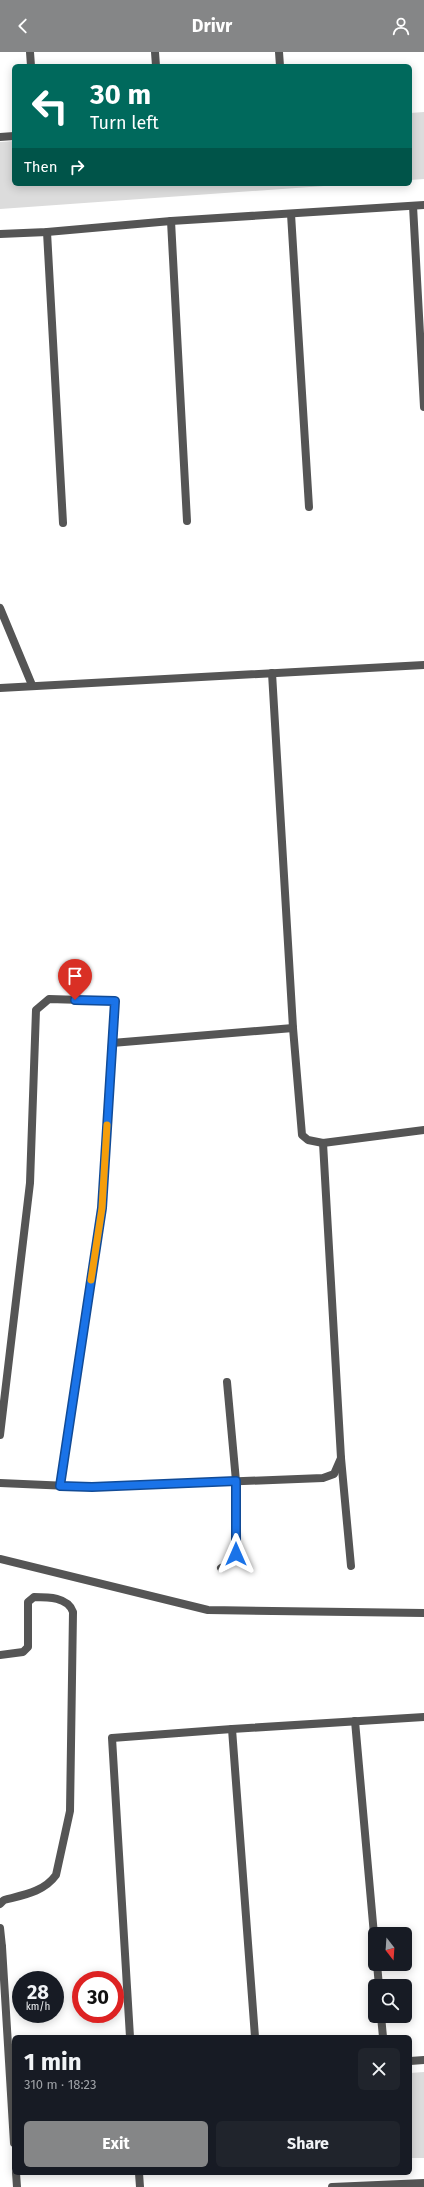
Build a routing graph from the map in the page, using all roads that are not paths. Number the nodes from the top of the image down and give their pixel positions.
1 (30, 52) edge
2 (155, 52) edge
3 (279, 52) edge
4 (31, 64) edge
5 (156, 64) edge
6 (280, 64) edge
7 (12, 136) edge
8 (0, 137) edge
9 (424, 205) edge
10 (413, 206) junction
11 (290, 214) junction
12 (171, 221) junction
13 (46, 232) junction
14 (0, 234) edge
15 (424, 407) edge
16 (309, 507) dead end
17 (187, 520) dead end
18 (63, 523) dead end
19 (0, 608) edge
20 (424, 665) edge
21 (272, 673) junction
22 (32, 686) junction
23 (0, 688) edge
24 (293, 1028) junction
25 (112, 1043) junction
26 (424, 1130) edge
27 (323, 1143) junction
28 (227, 1382) dead end
29 (0, 1435) edge
30 (341, 1458) junction
31 (236, 1481) junction
32 (0, 1482) edge
33 (60, 1486) junction
34 (0, 1559) edge
35 (351, 1566) dead end
36 (222, 1568) dead end
37 (424, 1613) edge
38 (0, 1655) edge
39 (424, 1717) edge
40 (355, 1721) junction
41 (232, 1728) junction
42 (0, 1904) edge
43 (373, 1927) edge
44 (0, 1928) edge
45 (382, 2023) edge
46 (130, 2035) edge
47 (255, 2035) edge
48 (383, 2035) edge
49 (424, 2060) edge
50 (412, 2061) edge
51 (12, 2110) edge
52 (16, 2175) edge
53 (139, 2175) edge
54 (424, 2183) edge
55 (17, 2187) edge
56 (140, 2187) edge
57 (332, 2187) edge

1 - 4 street
2 - 5 street
3 - 6 street
7 - 8 street
9 - 10 street
10 - 11 street
10 - 15 street
11 - 12 street
11 - 16 street
12 - 13 street
12 - 17 street
13 - 14 street
13 - 18 street
19 - 22 street
20 - 21 street
21 - 22 street
21 - 24 street
22 - 23 street
24 - 25 street
24 - 27 street
25 - 29 street
25 - 33 street
26 - 27 street
27 - 30 street
28 - 31 street
30 - 31 street
30 - 35 street
31 - 33 street
31 - 36 street
32 - 33 street
34 - 37 street
38 - 42 street
39 - 40 street
40 - 41 street
40 - 43 street
41 - 46 street
41 - 47 street
44 - 51 street
45 - 48 street
49 - 50 street
52 - 55 street
53 - 56 street
54 - 57 street

